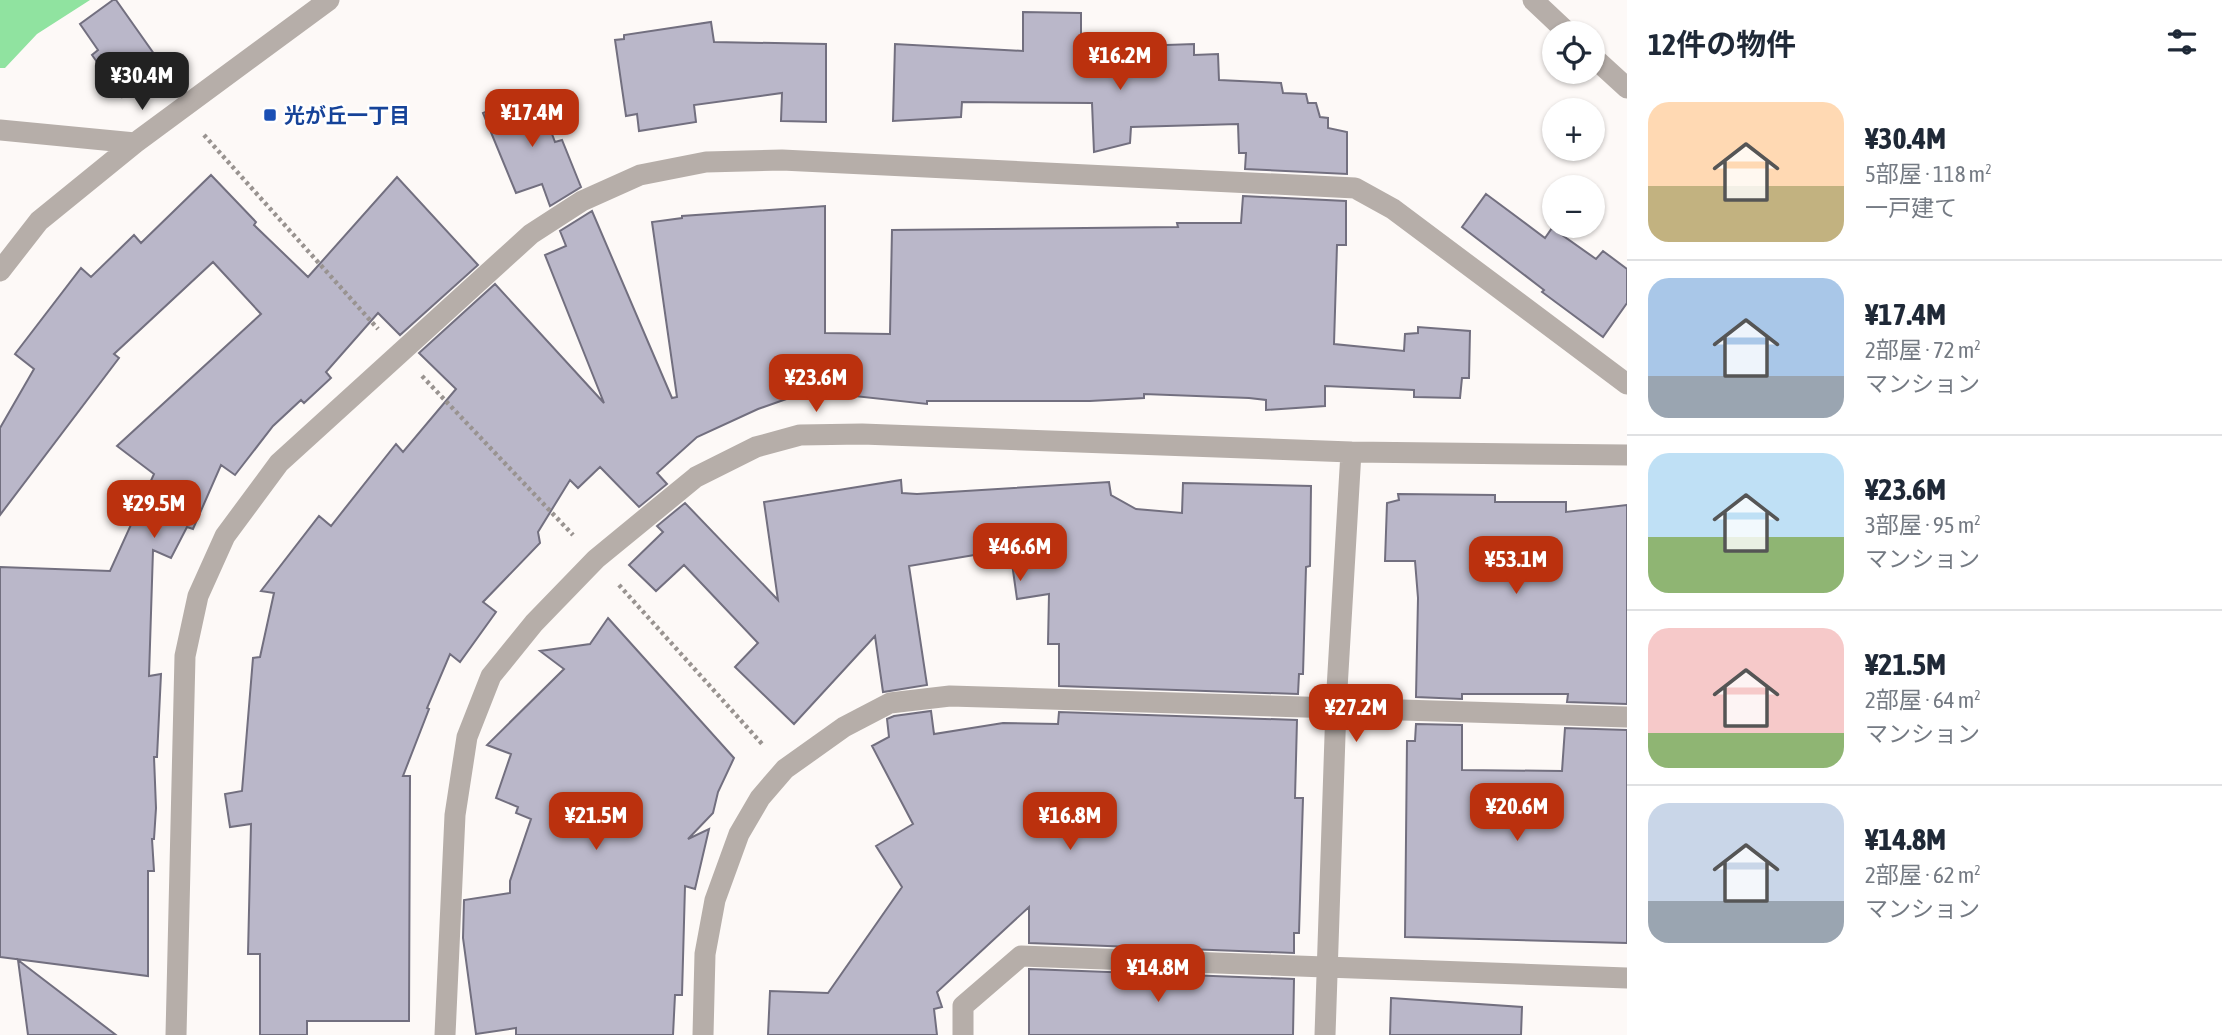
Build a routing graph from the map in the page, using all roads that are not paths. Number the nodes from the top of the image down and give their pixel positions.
1 (329, 0) edge
2 (1533, 0) edge
3 (1555, 21) edge
4 (1605, 68) edge
5 (1627, 88) edge
6 (0, 130) edge
7 (135, 143) junction
8 (0, 271) edge
9 (1627, 384) edge
10 (1351, 452) junction
11 (1627, 455) edge
12 (1336, 706) junction
13 (1627, 716) edge
14 (1327, 967) junction
15 (1627, 978) edge
16 (176, 1035) edge
17 (446, 1035) edge
18 (703, 1035) edge
19 (962, 1035) edge
20 (1325, 1035) edge

1 - 7 street
2 - 3 street
4 - 5 street
6 - 7 street
7 - 8 street
9 - 16 street
10 - 11 street
10 - 12 street
10 - 17 street
12 - 13 street
12 - 14 street
12 - 18 street
14 - 15 street
14 - 19 street
14 - 20 street

